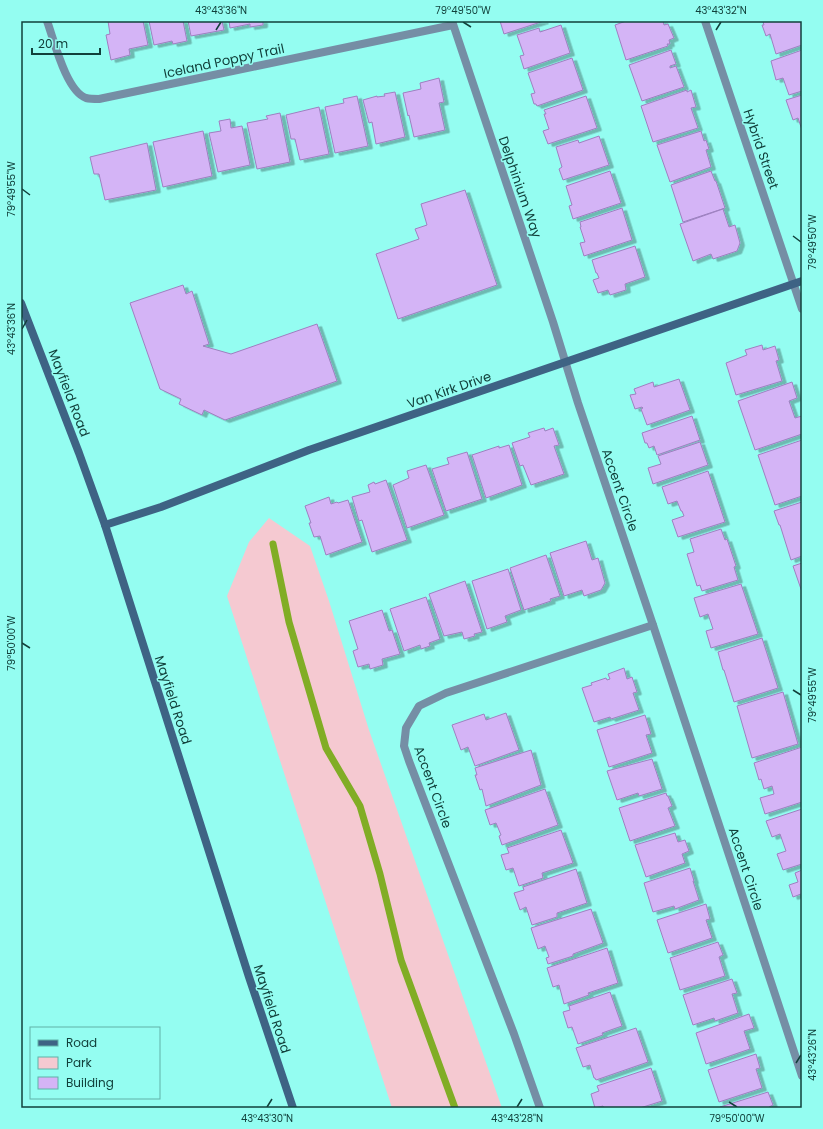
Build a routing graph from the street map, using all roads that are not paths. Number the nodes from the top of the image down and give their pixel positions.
1 (47, 21) edge
2 (705, 21) edge
3 (452, 23) edge
4 (798, 282) edge
5 (21, 303) edge
6 (802, 309) edge
7 (565, 362) junction
8 (105, 525) junction
9 (653, 625) junction
10 (802, 1076) edge
11 (293, 1108) edge
12 (540, 1108) edge

1 - 3 street, Iceland Poppy Trail
2 - 4 street, Hybrid Street
3 - 7 street, Delphinium Way
4 - 6 street, Hybrid Street
4 - 7 main road, Van Kirk Drive
5 - 8 main road, Mayfield Road
7 - 8 main road, Van Kirk Drive
7 - 9 street, Accent Circle
8 - 11 main road, Mayfield Road
9 - 10 street, Accent Circle
9 - 12 street, Accent Circle

